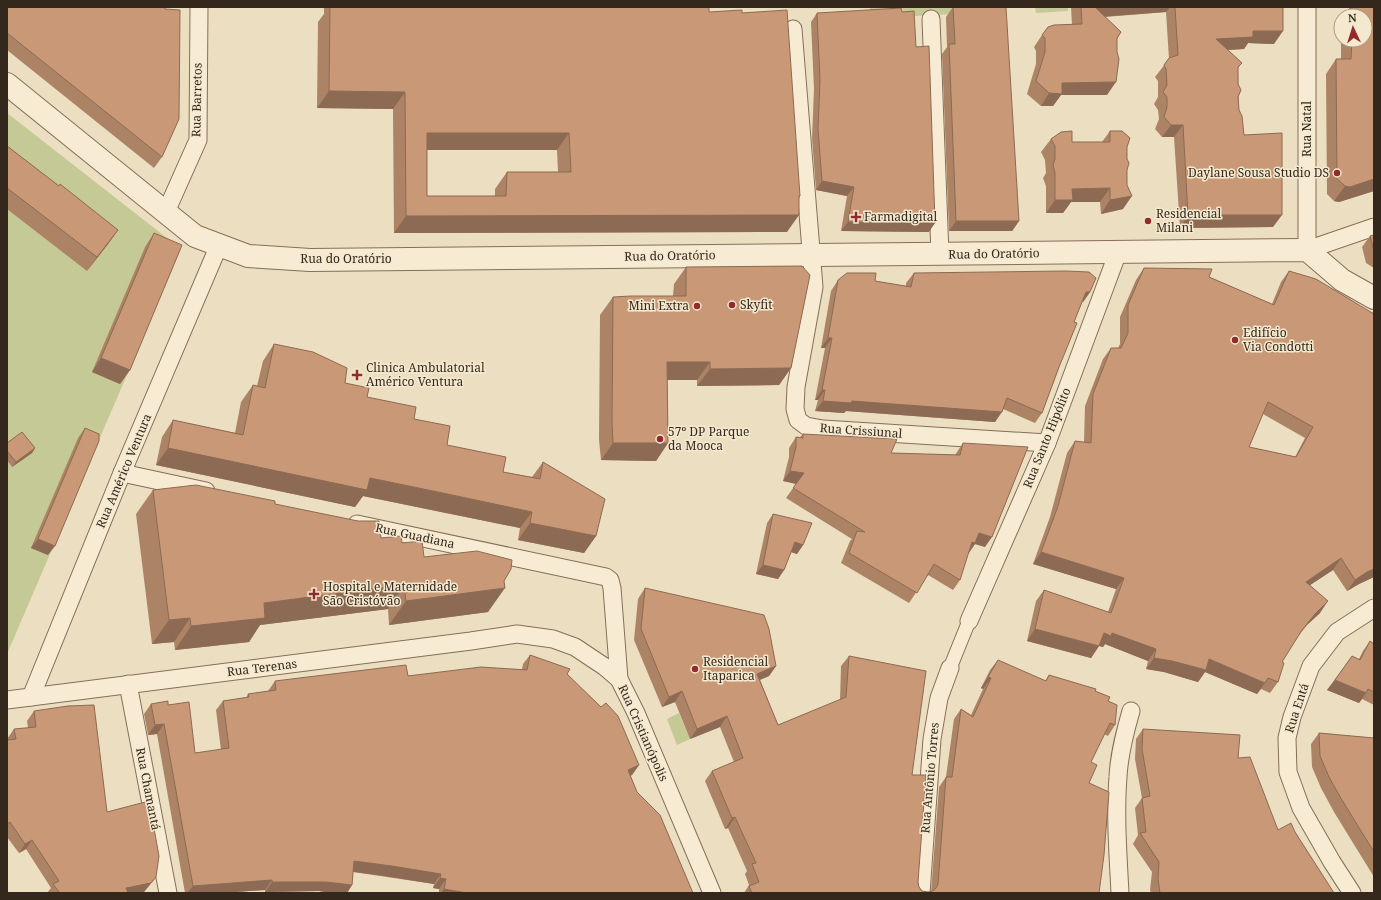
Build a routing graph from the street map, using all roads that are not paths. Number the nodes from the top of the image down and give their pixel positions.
1 (199, 7) edge
2 (1307, 7) edge
3 (931, 19) dead end
4 (793, 29) dead end
5 (7, 84) edge
6 (166, 212) junction
7 (1374, 227) edge
8 (219, 245) junction
9 (1307, 250) junction
10 (1118, 252) junction
11 (811, 254) junction
12 (940, 254) junction
13 (1374, 298) edge
14 (1047, 443) junction
15 (122, 473) junction
16 (224, 495) edge
17 (341, 520) edge
18 (1374, 608) edge
19 (969, 621) joint
20 (517, 634) joint
21 (950, 668) joint
22 (619, 679) junction
23 (128, 684) junction
24 (31, 697) junction
25 (7, 700) edge
26 (1131, 711) dead end
27 (168, 893) edge
28 (712, 893) edge
29 (921, 893) edge
30 (1120, 893) edge
31 (1352, 893) edge

1 - 6 street, Rua Barretos
2 - 9 street, Rua Natal
3 - 12 street
4 - 11 street
5 - 6 street, Rua do Oratório
6 - 8 street, Rua do Oratório
7 - 9 street
8 - 11 street, Rua do Oratório
8 - 15 street, Rua Américo Ventura
9 - 10 street, Rua do Oratório
9 - 13 street
10 - 12 street, Rua do Oratório
10 - 14 street, Rua Santo Hipólito
11 - 12 street, Rua do Oratório
11 - 14 street, Rua Crissiunal
14 - 19 street, Rua Santo Hipólito
15 - 16 street
15 - 24 street, Rua Américo Ventura
17 - 22 street, Rua Guadiana
18 - 31 street, Rua Entá
19 - 21 street, Rua Antônio Torres
20 - 22 street, Rua Cristianópolis
20 - 23 street, Rua Terenas
21 - 29 street, Rua Antônio Torres
22 - 28 street, Rua Cristianópolis
23 - 24 street, Rua Terenas
23 - 27 street, Rua Chamantá
24 - 25 street, Rua Terenas
26 - 30 street

